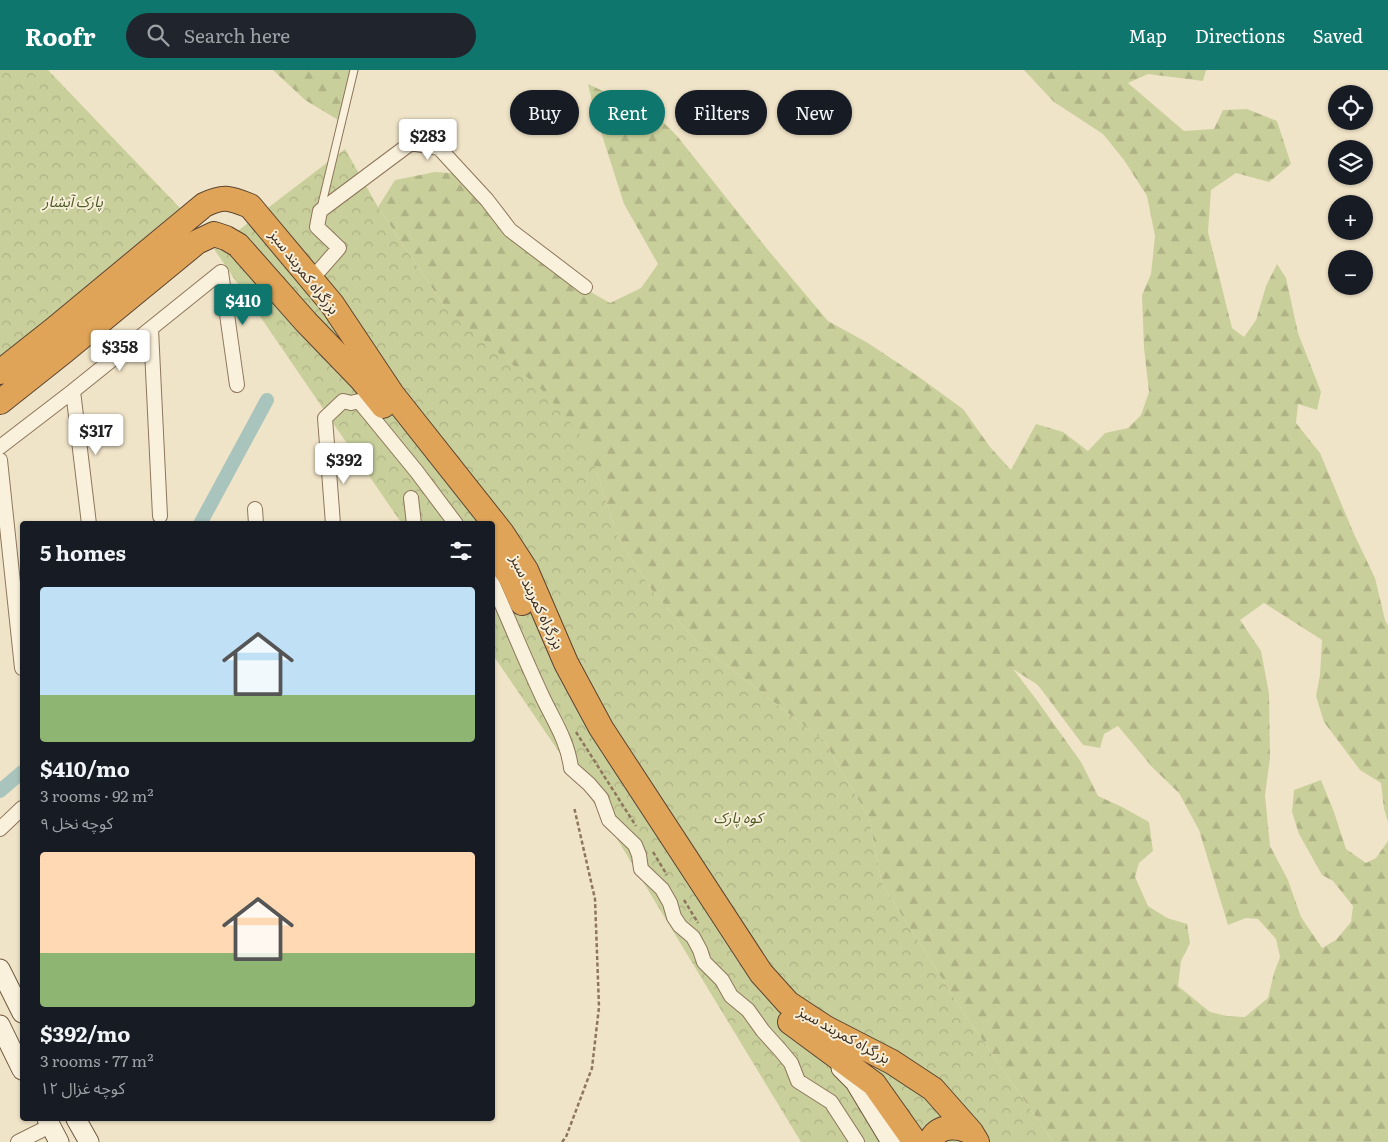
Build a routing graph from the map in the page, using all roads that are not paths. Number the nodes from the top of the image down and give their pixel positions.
1 (354, 70) edge
2 (320, 211) junction
3 (311, 280) junction
4 (585, 287) dead end
5 (332, 304) junction
6 (306, 322) junction
7 (151, 329) junction
8 (0, 372) edge
9 (237, 385) dead end
10 (73, 391) junction
11 (0, 402) edge
12 (0, 447) edge
13 (0, 460) edge
14 (412, 498) dead end
15 (254, 509) dead end
16 (160, 516) dead end
17 (89, 521) edge
18 (256, 521) edge
19 (333, 521) edge
20 (414, 521) edge
21 (454, 521) edge
22 (472, 521) edge
23 (493, 521) edge
24 (495, 524) edge
25 (495, 554) edge
26 (495, 589) edge
27 (20, 649) edge
28 (20, 810) edge
29 (0, 829) edge
30 (0, 968) edge
31 (20, 1009) edge
32 (0, 1025) edge
33 (818, 1043) junction
34 (20, 1066) edge
35 (77, 1121) edge
36 (55, 1126) edge
37 (974, 1137) edge
38 (18, 1142) edge
39 (89, 1142) edge
40 (857, 1142) edge
41 (890, 1142) edge
42 (915, 1142) edge
43 (930, 1142) edge

1 - 2 lane
2 - 3 street
2 - 4 street
3 - 5 highway, بزرگراه کمربند سبز
3 - 8 highway, بزرگراه کمربند سبز
5 - 6 highway
5 - 23 highway, بزرگراه کمربند سبز
6 - 11 highway, بزرگراه کمربند سبز
6 - 22 highway, بزرگراه کمربند سبز
7 - 9 street
7 - 10 street
7 - 16 street
10 - 12 street
10 - 17 street
13 - 27 street
14 - 20 street
15 - 18 street
19 - 21 street
24 - 37 highway, بزرگراه کمربند سبز
25 - 33 highway, بزرگراه کمربند سبز
26 - 40 street
28 - 29 street
30 - 31 street
32 - 34 street
33 - 41 street
33 - 42 highway, بزرگراه کمربند سبز
35 - 39 street
36 - 38 street
37 - 43 highway

